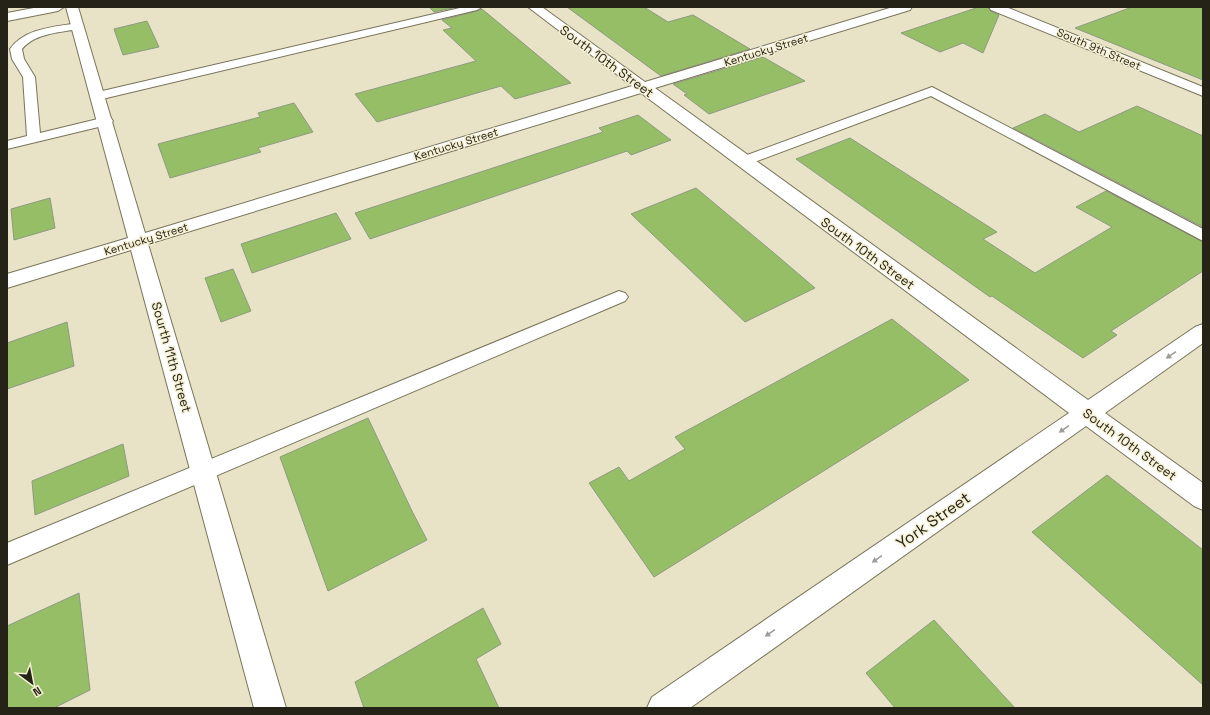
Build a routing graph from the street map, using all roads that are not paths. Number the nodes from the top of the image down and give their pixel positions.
1 (58, 7) edge
2 (477, 7) edge
3 (534, 7) edge
4 (906, 7) edge
5 (995, 7) edge
6 (7, 17) edge
7 (75, 17) edge
8 (643, 87) junction
9 (1203, 92) edge
10 (98, 96) junction
11 (106, 121) junction
12 (34, 138) junction
13 (7, 145) edge
14 (744, 161) junction
15 (1203, 236) edge
16 (139, 241) junction
17 (7, 281) edge
18 (619, 297) dead end
19 (1203, 332) edge
20 (1087, 413) junction
21 (204, 471) junction
22 (1203, 498) edge
23 (7, 554) edge
24 (270, 708) edge
25 (663, 708) edge

1 - 6 street
2 - 10 lane
3 - 8 street, South 10th Street
4 - 8 street, Kentucky Street
5 - 9 street, South 9th Street
7 - 10 street, Sourth 11th Street
7 - 12 lane
8 - 14 street, South 10th Street
8 - 16 street, Kentucky Street
10 - 11 street, Sourth 11th Street
11 - 12 lane
11 - 16 street, Sourth 11th Street
12 - 13 lane
14 - 15 lane
14 - 20 street, South 10th Street
16 - 17 street, Kentucky Street
16 - 21 street, Sourth 11th Street
18 - 21 lane
19 -> 20 street, York Street
20 - 22 street, South 10th Street
20 -> 25 street, York Street
21 - 23 lane
21 - 24 street, Sourth 11th Street

